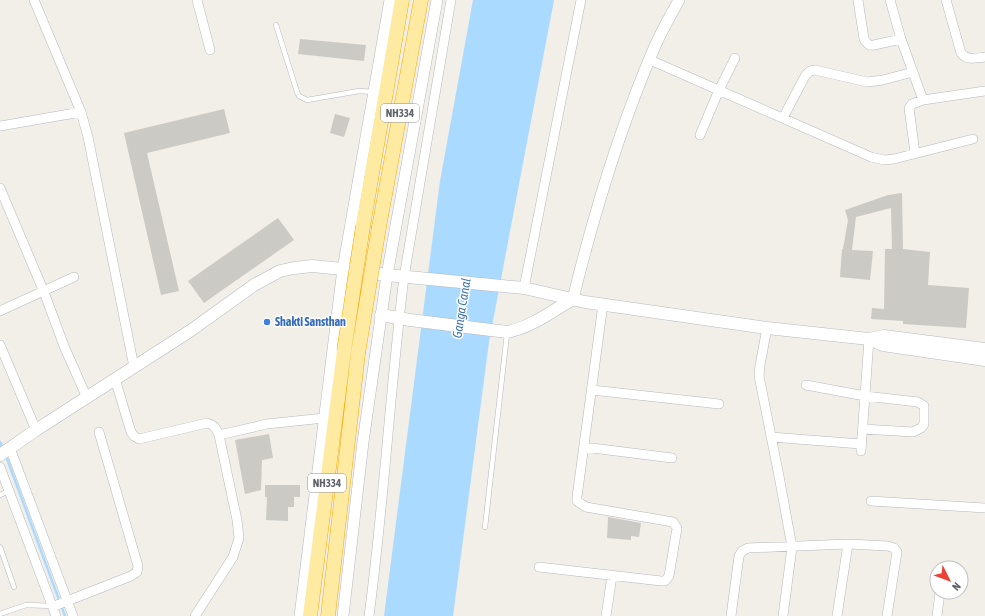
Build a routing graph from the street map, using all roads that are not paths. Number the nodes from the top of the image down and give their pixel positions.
1 (34, 0) edge
2 (197, 0) edge
3 (390, 0) edge
4 (402, 0) edge
5 (421, 0) edge
6 (437, 0) edge
7 (451, 0) edge
8 (581, 0) edge
9 (679, 0) edge
10 (858, 0) edge
11 (890, 0) edge
12 (946, 0) edge
13 (276, 25) dead end
14 (901, 39) junction
15 (210, 50) dead end
16 (985, 57) edge
17 (735, 58) dead end
18 (650, 60) junction
19 (913, 72) junction
20 (719, 90) junction
21 (985, 91) edge
22 (374, 92) junction
23 (923, 100) junction
24 (80, 112) junction
25 (783, 118) junction
26 (0, 126) edge
27 (700, 135) dead end
28 (973, 139) dead end
29 (915, 153) junction
30 (0, 188) edge
31 (343, 269) junction
32 (387, 275) junction
33 (74, 277) dead end
34 (404, 277) junction
35 (524, 288) junction
36 (44, 292) junction
37 (573, 299) junction
38 (603, 304) junction
39 (0, 311) edge
40 (381, 314) junction
41 (405, 319) junction
42 (767, 328) junction
43 (503, 332) junction
44 (869, 339) junction
45 (0, 345) edge
46 (985, 349) edge
47 (985, 360) edge
48 (134, 367) junction
49 (115, 379) junction
50 (806, 386) dead end
51 (592, 390) junction
52 (865, 396) junction
53 (87, 398) junction
54 (718, 404) dead end
55 (324, 418) junction
56 (863, 429) junction
57 (36, 430) junction
58 (99, 432) dead end
59 (219, 435) junction
60 (771, 437) junction
61 (584, 447) junction
62 (10, 448) junction
63 (0, 456) edge
64 (672, 458) dead end
65 (0, 467) edge
66 (9, 491) junction
67 (0, 495) edge
68 (871, 501) dead end
69 (985, 508) edge
70 (485, 527) dead end
71 (848, 544) junction
72 (0, 547) edge
73 (792, 547) junction
74 (539, 567) dead end
75 (612, 576) junction
76 (14, 587) dead end
77 (939, 600) edge
78 (60, 603) junction
79 (0, 614) edge
80 (56, 616) edge
81 (73, 616) edge
82 (195, 616) edge
83 (300, 616) edge
84 (310, 616) edge
85 (328, 616) edge
86 (343, 616) edge
87 (369, 616) edge
88 (606, 616) edge
89 (731, 616) edge
90 (783, 616) edge
91 (837, 616) edge
92 (888, 616) edge
93 (937, 616) edge

1 - 24 street
2 - 15 street
3 - 22 street
4 - 84 highway, NH334, bridge
5 - 85 highway, NH334, bridge
6 - 32 street
7 - 34 street
8 - 35 street
9 - 18 street
10 - 14 street
11 - 14 street
12 - 16 street
13 - 22 lane
14 - 19 street
17 - 20 street
18 - 20 street
18 - 37 street
19 - 23 street
19 - 25 street
20 - 25 street
20 - 27 street
21 - 23 street
22 - 31 street
23 - 29 street
24 - 26 street
24 - 48 street
25 - 29 street
28 - 29 street
30 - 36 street
31 - 32 main road
31 - 48 main road
31 - 55 street
32 - 34 main road
32 - 40 street
33 - 36 street
34 - 35 main road
34 - 41 street
35 - 37 main road
36 - 39 street
36 - 53 street
37 - 38 main road
37 - 43 main road
38 - 42 main road
38 - 51 street
40 - 41 main road
40 - 86 street
41 - 43 main road
41 - 87 street
42 - 44 main road
42 - 60 street
43 - 70 lane
44 - 46 main road
44 - 47 main road
44 - 52 street
45 - 57 street
48 - 49 main road
49 - 53 main road
49 - 59 street
50 - 52 street
51 - 54 street
51 - 61 street
52 - 56 street
52 - 56 street
53 - 57 main road
55 - 59 street
55 - 83 street
56 - 60 street
57 - 62 main road
58 - 78 street
59 - 82 street
60 - 73 street
61 - 64 street
61 - 75 street
62 - 63 main road
62 - 78 street
65 - 66 street
66 - 67 lane
66 - 78 street
68 - 69 street
71 - 73 street
71 - 91 street
71 - 92 street
72 - 76 lane
73 - 89 street
73 - 90 street
74 - 75 street
75 - 88 street
77 - 93 street
78 - 79 lane
78 - 80 street
78 - 81 street

